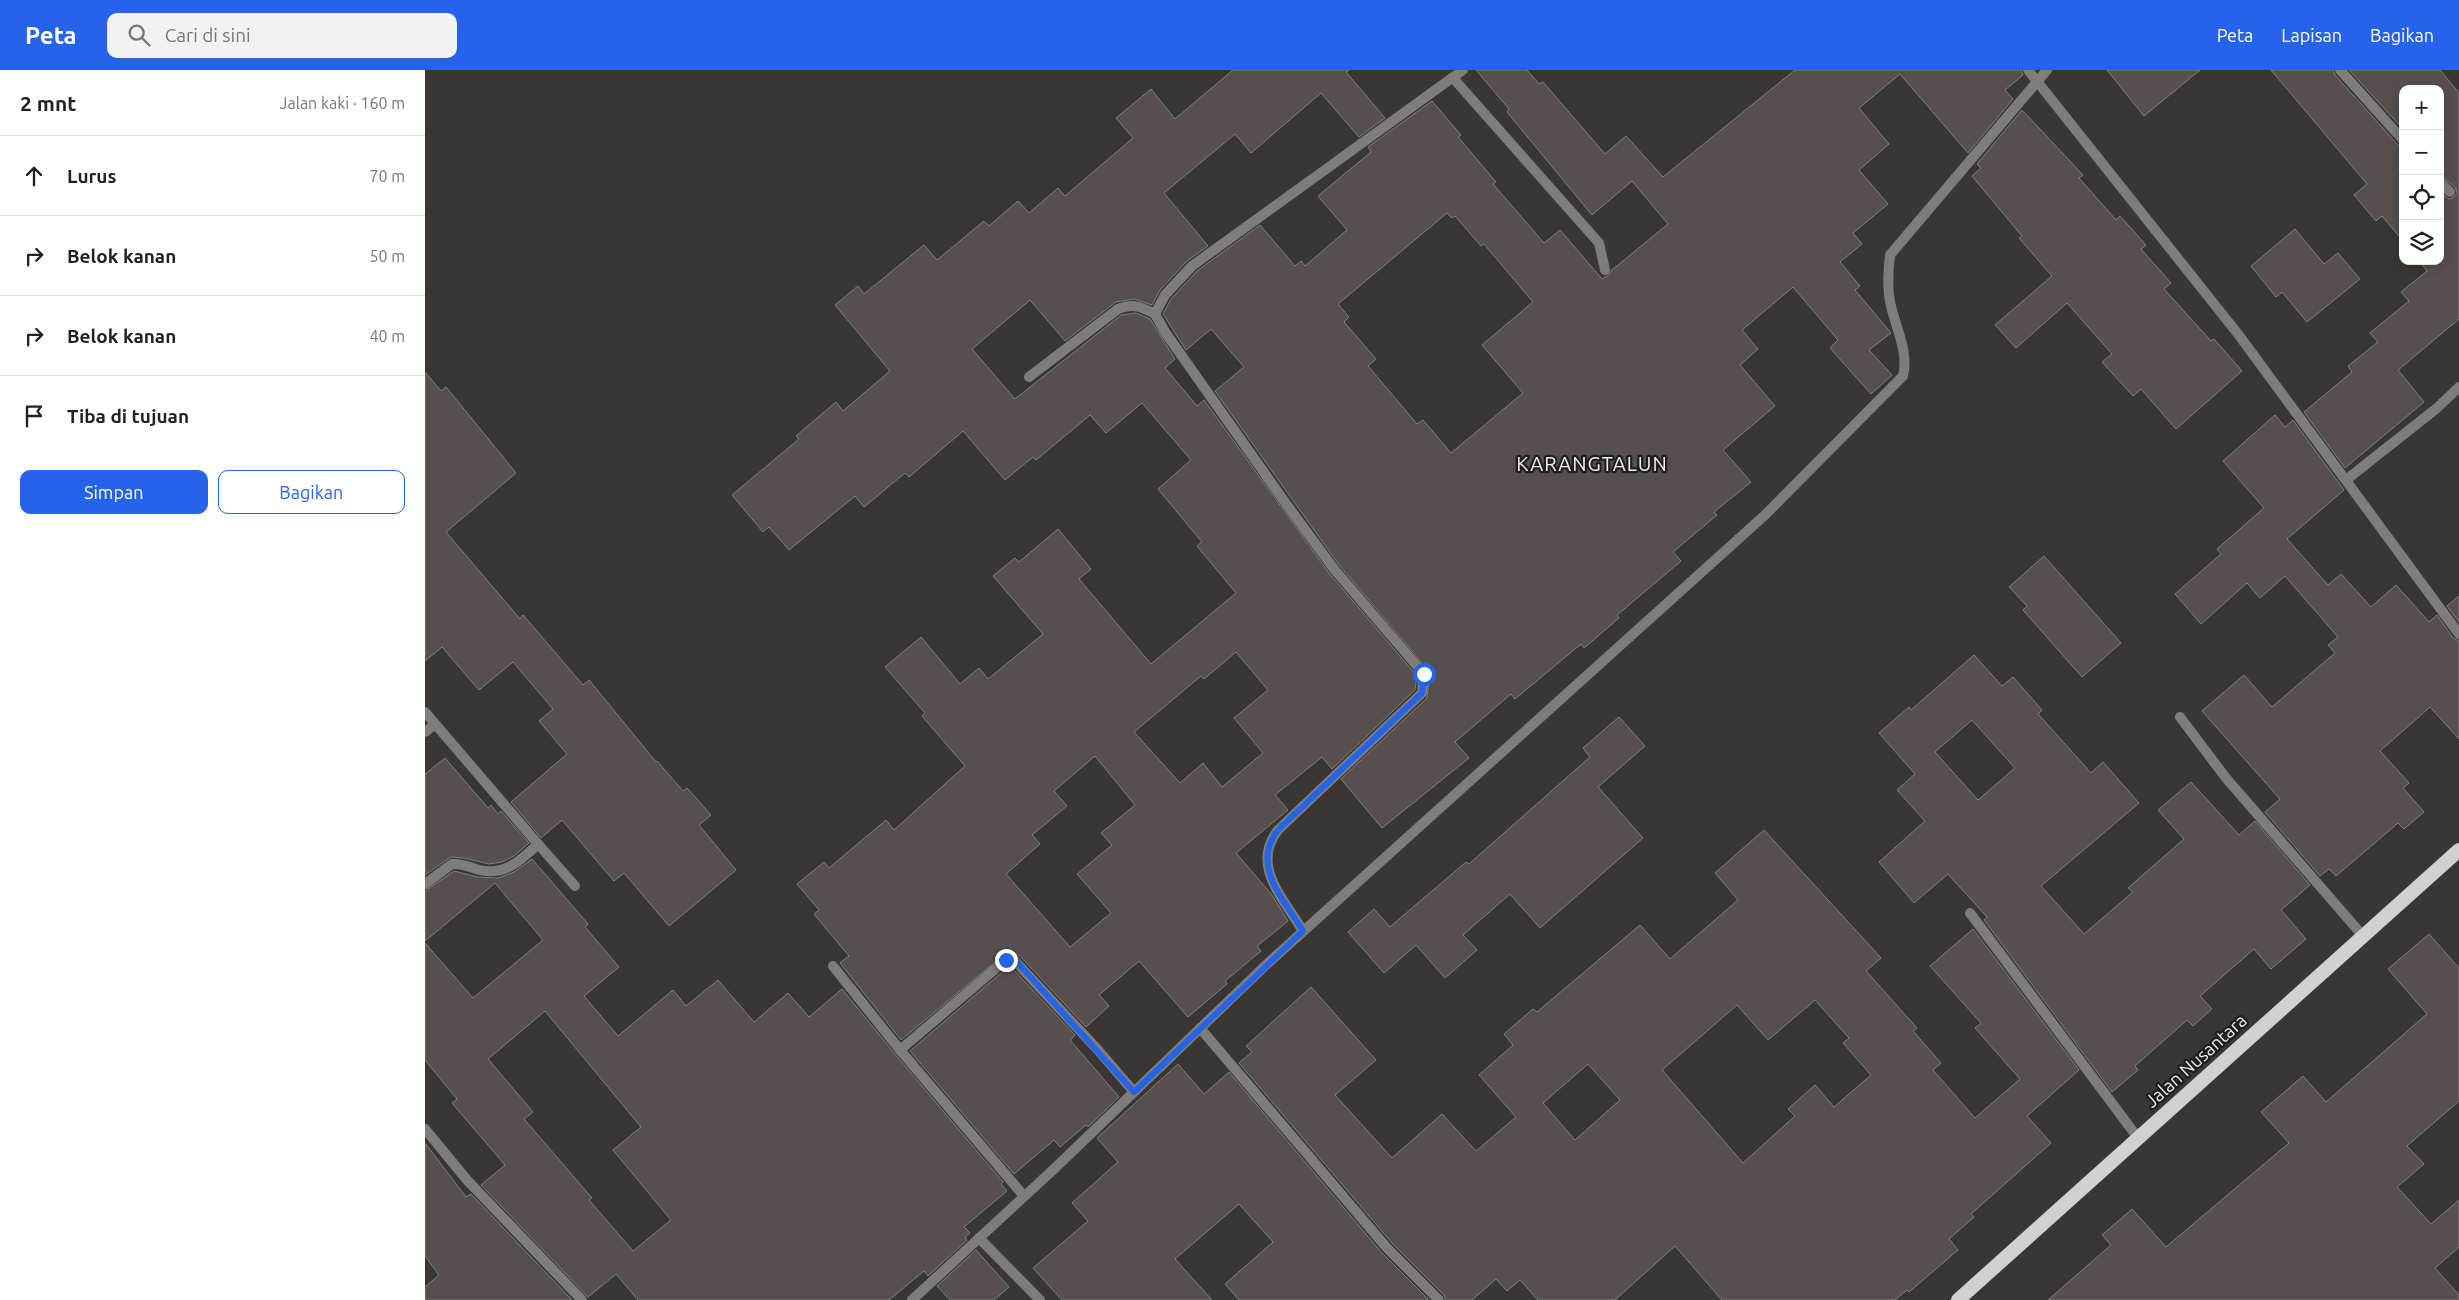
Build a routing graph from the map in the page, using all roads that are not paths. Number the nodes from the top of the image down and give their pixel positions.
1 (1463, 70) edge
2 (2028, 70) edge
3 (2047, 70) edge
4 (2340, 70) edge
5 (1453, 78) junction
6 (2036, 80) junction
7 (2399, 136) edge
8 (2444, 186) edge
9 (2450, 192) dead end
10 (1605, 270) dead end
11 (1155, 314) junction
12 (1029, 377) dead end
13 (2459, 387) edge
14 (2346, 480) junction
15 (2459, 634) edge
16 (425, 712) edge
17 (2180, 717) dead end
18 (435, 724) junction
19 (425, 732) edge
20 (538, 844) junction
21 (2459, 850) edge
22 (425, 884) edge
23 (575, 886) dead end
24 (1970, 913) dead end
25 (1303, 931) junction
26 (2363, 936) junction
27 (833, 966) dead end
28 (1200, 1028) junction
29 (900, 1050) junction
30 (1134, 1092) junction
31 (425, 1129) edge
32 (2138, 1138) junction
33 (1024, 1196) junction
34 (979, 1238) junction
35 (582, 1300) edge
36 (912, 1300) edge
37 (1040, 1300) edge
38 (1439, 1300) edge
39 (1958, 1300) edge

1 - 5 street
2 - 6 street
3 - 6 street
4 - 7 street
5 - 10 street
5 - 11 street
6 - 14 street
6 - 25 street
8 - 9 street
11 - 12 street
11 - 25 street
13 - 14 street
14 - 15 street
16 - 18 street
17 - 26 street
18 - 19 street
18 - 20 street
20 - 22 street
20 - 23 street
21 - 26 highway, Jalan Nusantara
24 - 32 street
25 - 28 street
26 - 32 highway, Jalan Nusantara
27 - 29 street
28 - 30 street
28 - 38 street
29 - 30 street
29 - 33 street
30 - 33 street
31 - 35 street
32 - 39 highway, Jalan Nusantara
33 - 34 street
34 - 36 street
34 - 37 street

